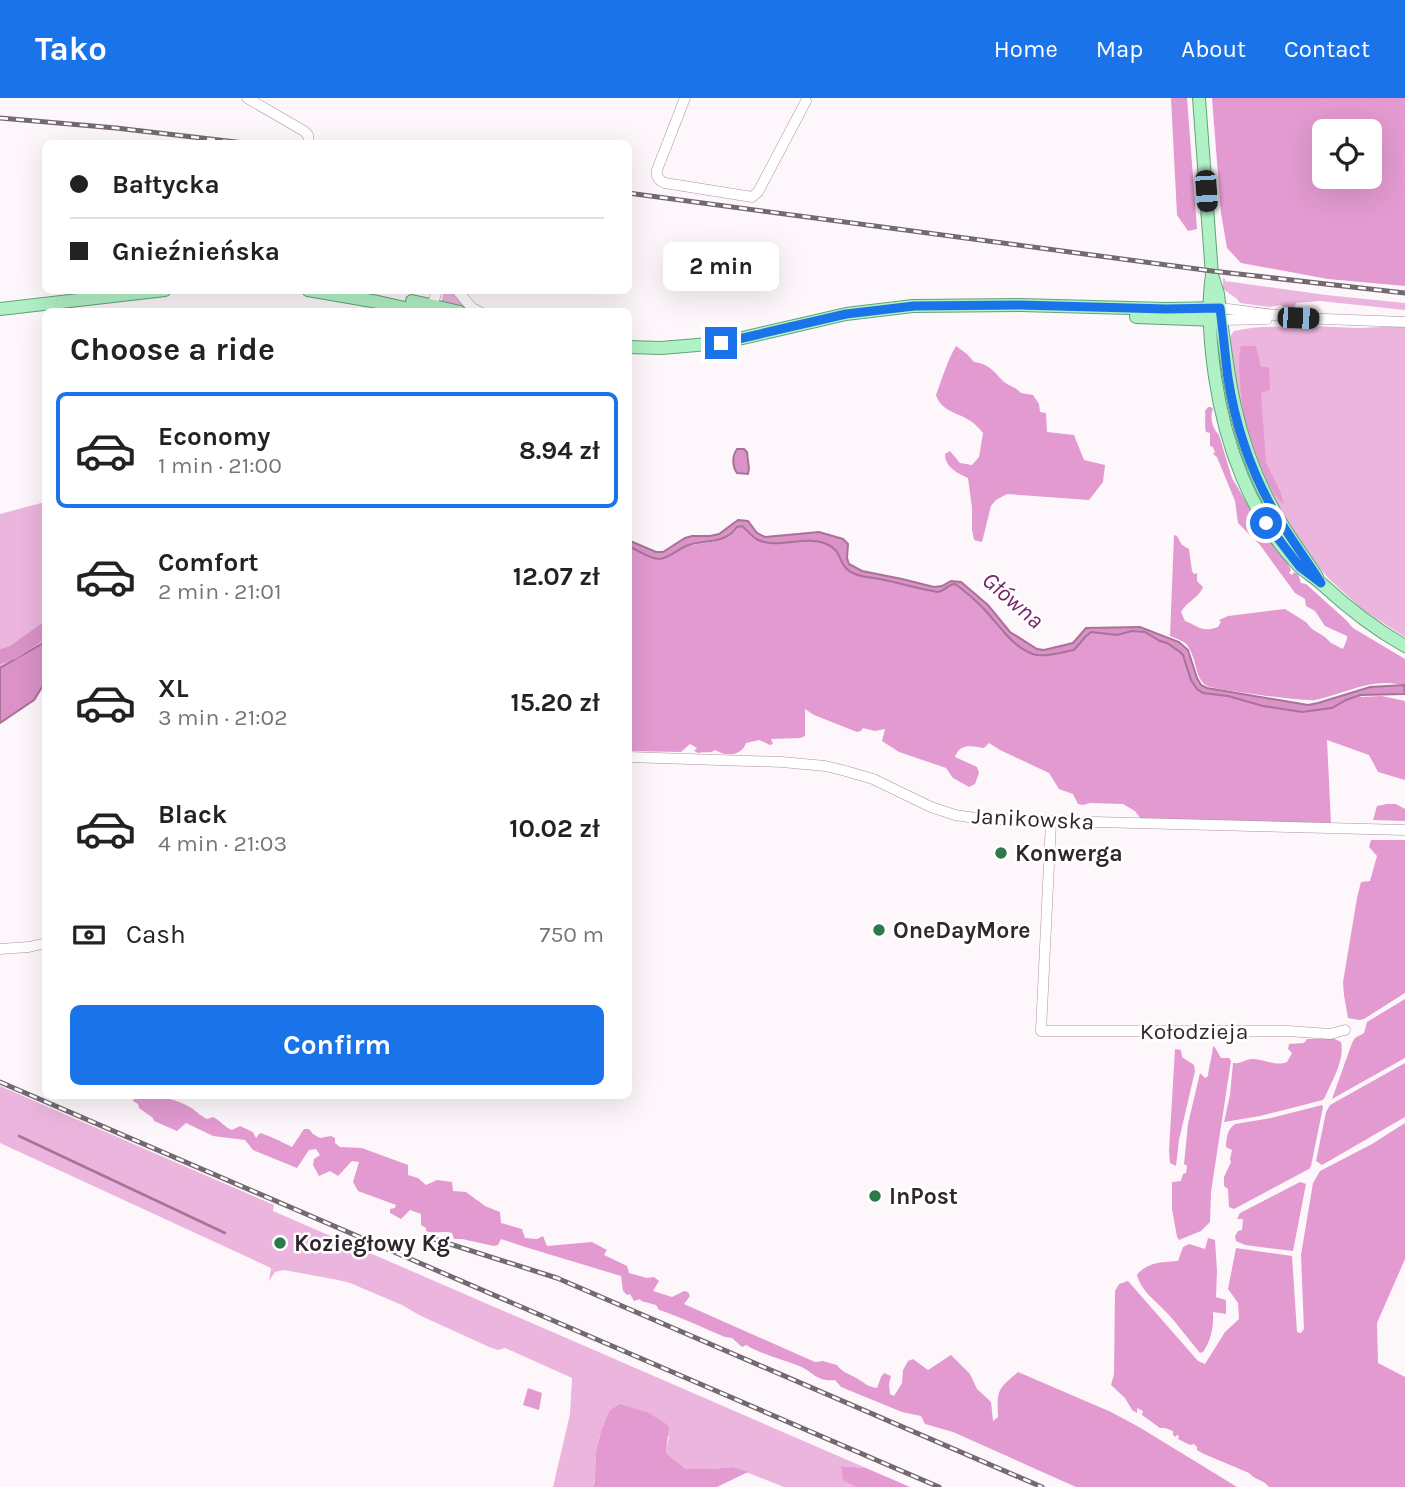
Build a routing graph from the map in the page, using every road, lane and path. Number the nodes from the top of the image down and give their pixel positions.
1 (247, 98) edge
2 (685, 98) edge
3 (1199, 98) edge
4 (806, 101) dead end
5 (309, 140) edge
6 (130, 294) edge
7 (331, 294) edge
8 (375, 294) edge
9 (460, 294) edge
10 (993, 306) junction
11 (416, 308) edge
12 (422, 308) edge
13 (472, 308) edge
14 (0, 309) edge
15 (1215, 314) junction
16 (1191, 319) junction
17 (1405, 322) edge
18 (632, 347) edge
19 (1212, 352) junction
20 (1321, 583) junction
21 (1405, 646) edge
22 (632, 757) edge
23 (1051, 822) junction
24 (1405, 830) edge
25 (42, 944) edge
26 (0, 949) edge
27 (1345, 1030) dead end

1 - 5 street
2 - 4 street
3 - 15 main road
6 - 14 main road
7 - 11 main road
8 - 12 main road
9 - 13 street
10 - 15 main road
10 - 16 main road
10 - 18 main road
15 - 16 main road
15 - 17 street
15 - 19 main road
15 - 20 main road
16 - 19 main road
19 - 20 main road
20 - 21 main road
22 - 23 street, Janikowska
23 - 24 street, Janikowska
23 - 27 street, Kołodzieja
25 - 26 street

